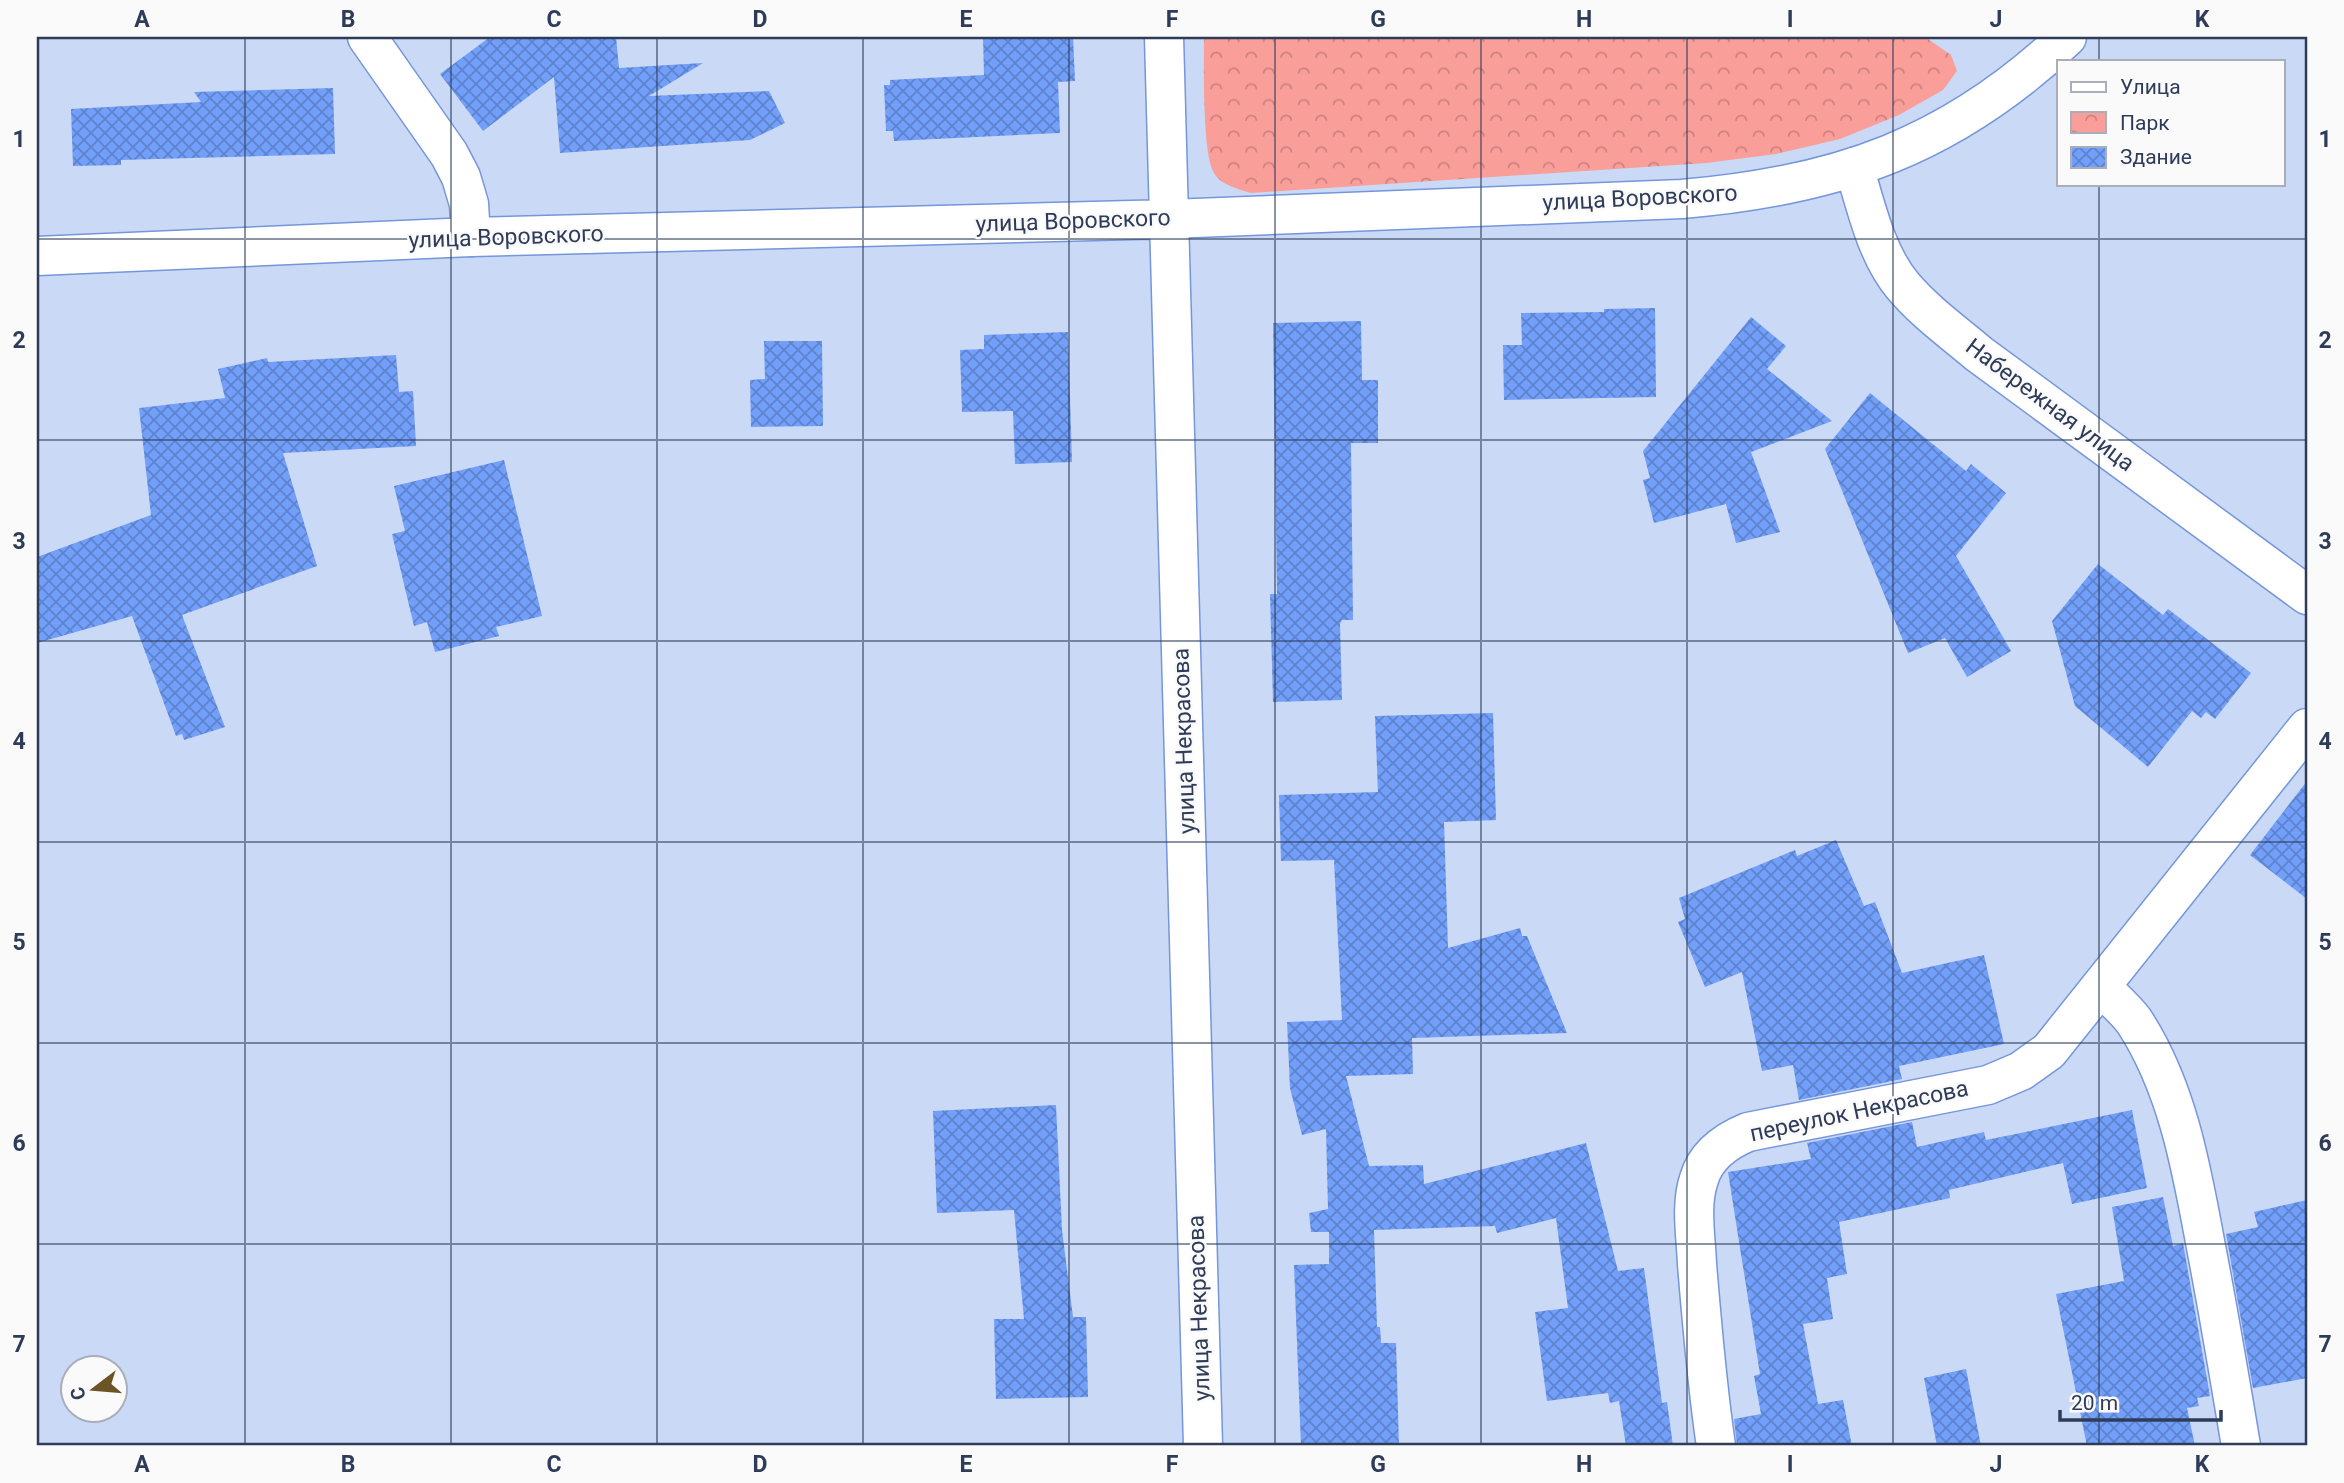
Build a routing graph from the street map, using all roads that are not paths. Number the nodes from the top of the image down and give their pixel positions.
1 (368, 37) edge
2 (1164, 37) edge
3 (2067, 37) edge
4 (1854, 167) junction
5 (1170, 219) junction
6 (471, 237) junction
7 (37, 256) edge
8 (2307, 595) edge
9 (2307, 728) edge
10 (2101, 987) junction
11 (1203, 1446) edge
12 (1716, 1446) edge
13 (2241, 1446) edge

1 - 6 street
2 - 5 street, улица Некрасова
3 - 4 street, улица Воровского
4 - 5 street, улица Воровского
4 - 8 street, Набережная улица
5 - 6 street, улица Воровского
5 - 11 street, улица Некрасова
6 - 7 street, улица Воровского
9 - 10 street, переулок Некрасова
10 - 12 street, переулок Некрасова
10 - 13 street

